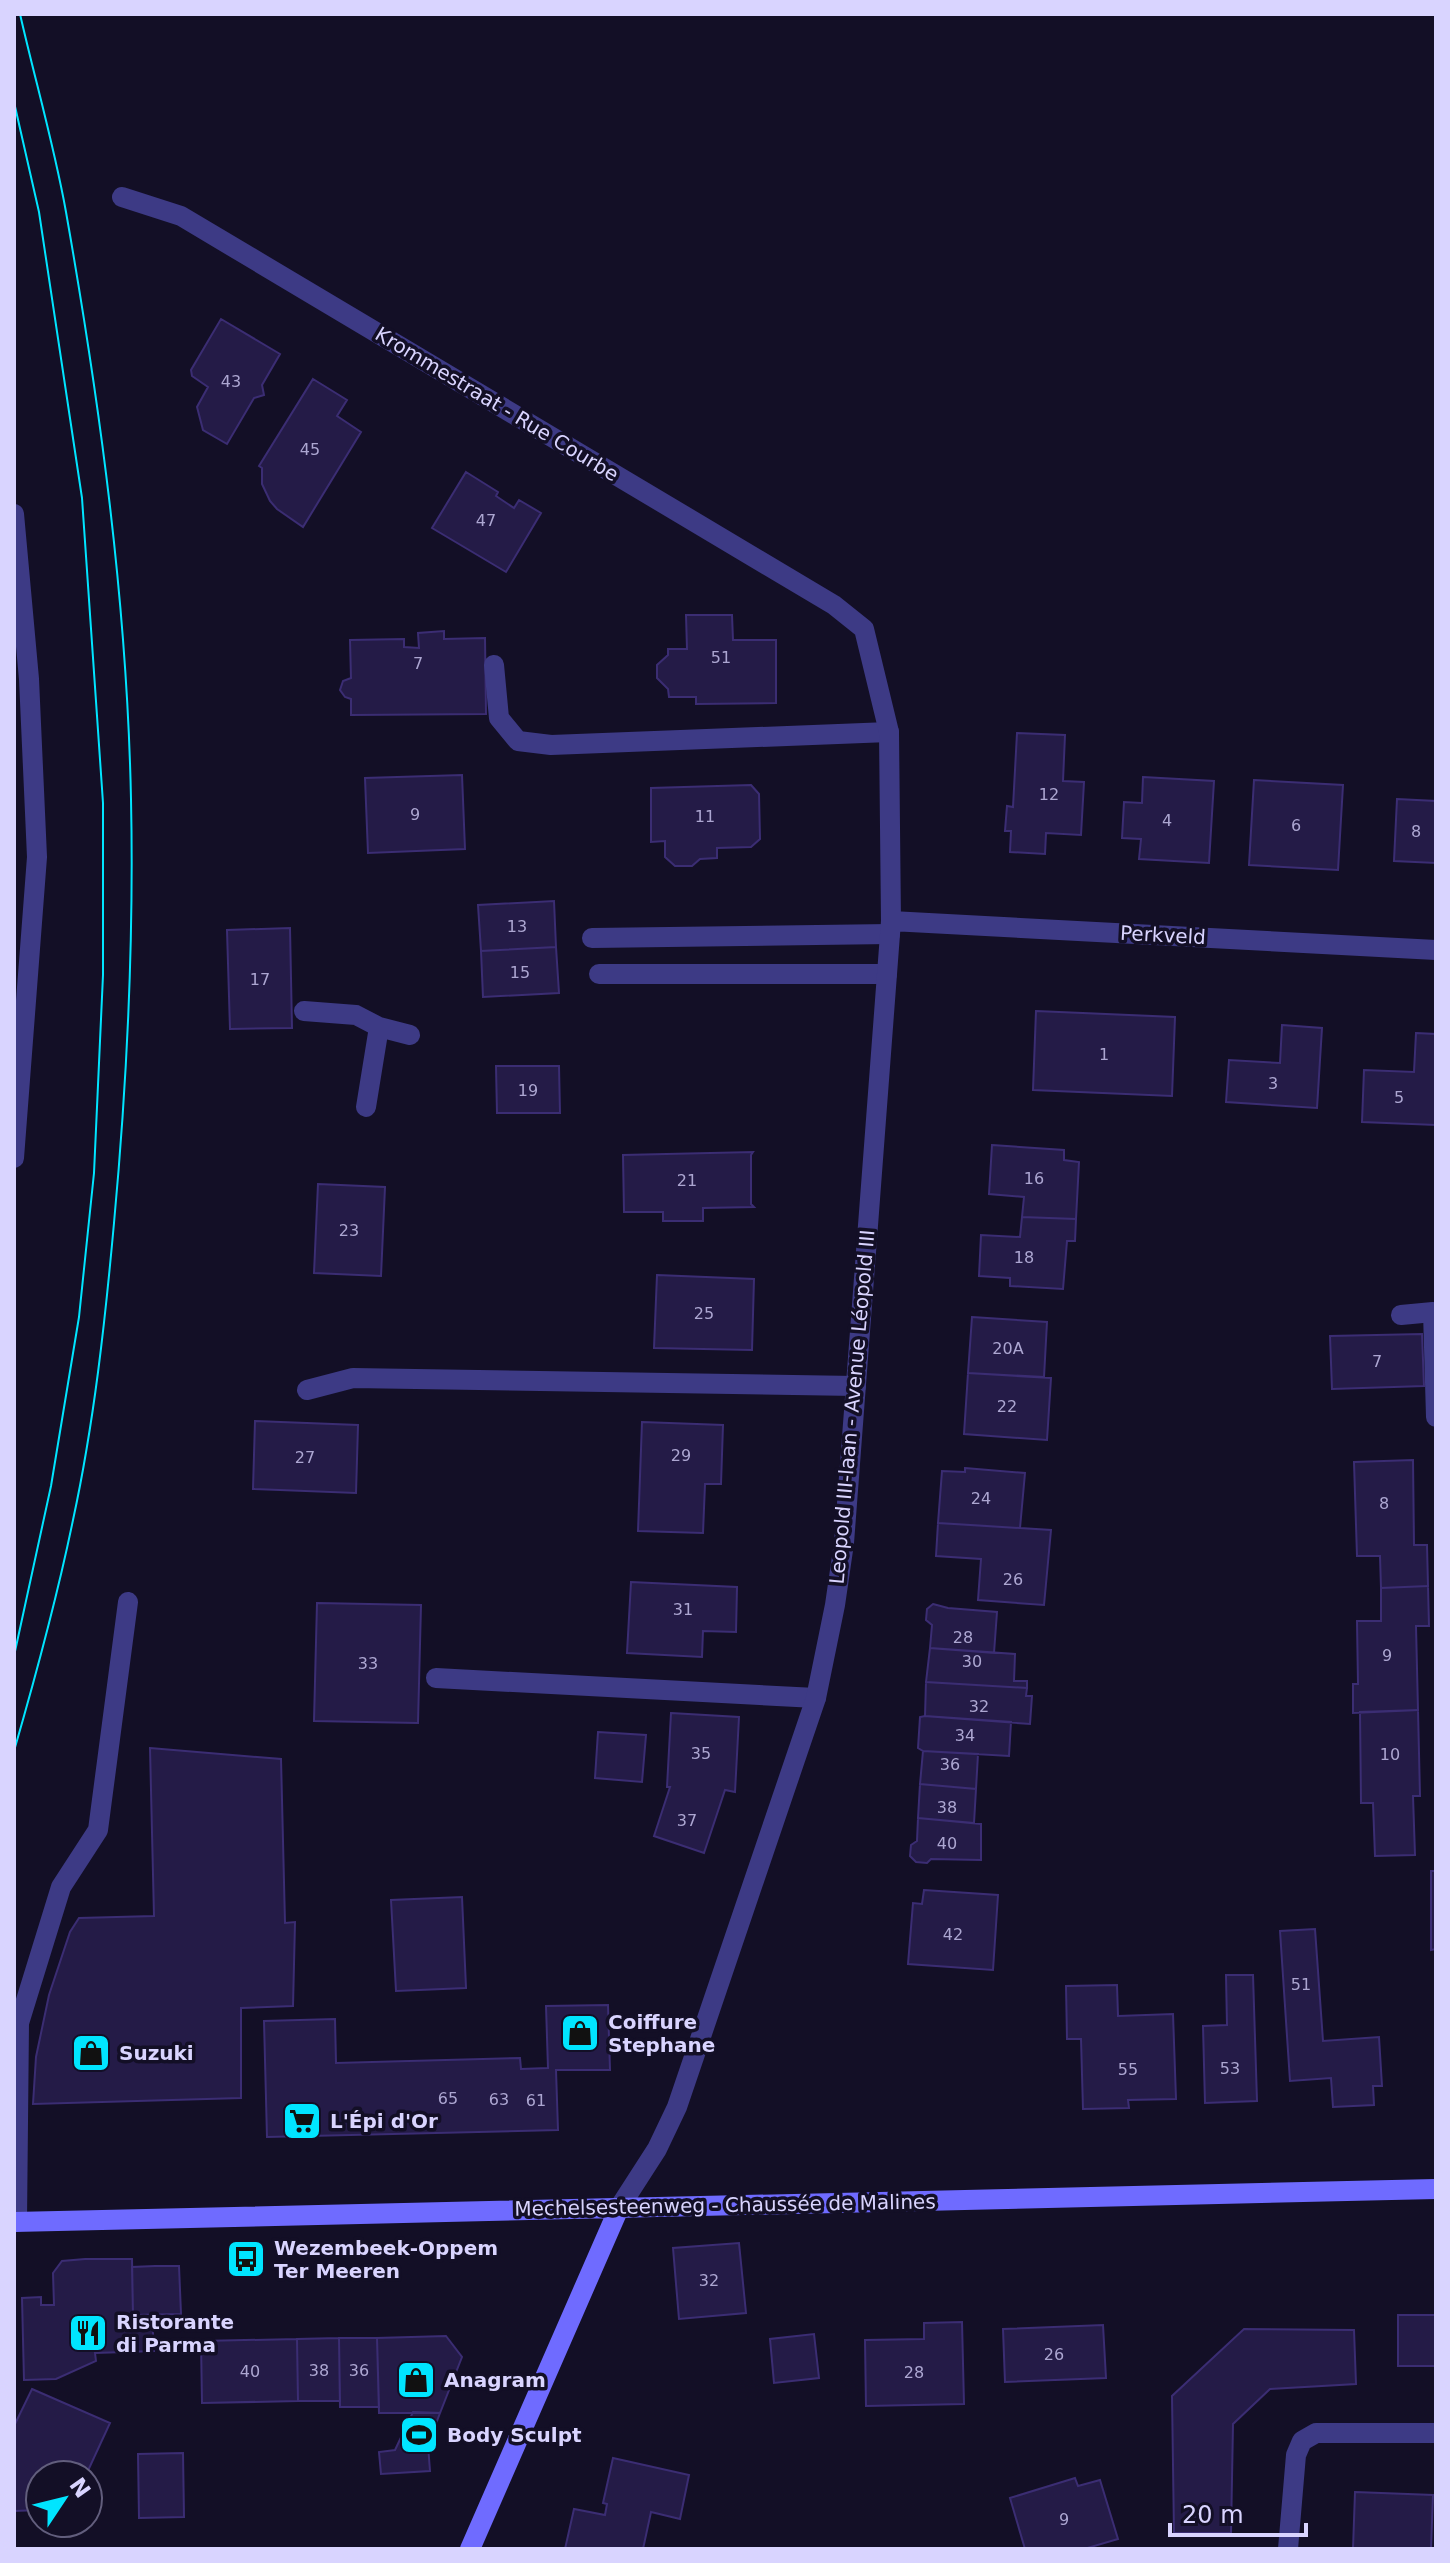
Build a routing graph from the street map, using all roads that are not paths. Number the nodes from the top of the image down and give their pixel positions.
1 (122, 197) dead end
2 (14, 514) edge
3 (864, 629) joint
4 (494, 665) dead end
5 (889, 732) junction
6 (890, 927) junction
7 (592, 938) dead end
8 (1436, 950) edge
9 (599, 974) dead end
10 (887, 974) junction
11 (304, 1011) dead end
12 (379, 1027) junction
13 (410, 1035) dead end
14 (366, 1107) dead end
15 (14, 1158) edge
16 (1401, 1315) dead end
17 (856, 1386) junction
18 (307, 1390) dead end
19 (1436, 1417) edge
20 (128, 1602) dead end
21 (436, 1678) dead end
22 (816, 1698) junction
23 (1436, 2189) edge
24 (619, 2208) junction
25 (16, 2222) edge
26 (1436, 2433) edge
27 (470, 2549) edge
28 (1288, 2549) edge

1 - 3 street, Krommestraat - Rue Courbe
2 - 15 street
3 - 5 street, Leopold III-laan - Avenue Léopold III
4 - 5 street
5 - 6 street, Leopold III-laan - Avenue Léopold III
6 - 7 street, Perkveld
6 - 8 street, Perkveld
6 - 10 street, Leopold III-laan - Avenue Léopold III
9 - 10 street
10 - 17 street, Leopold III-laan - Avenue Léopold III
11 - 12 street
12 - 13 street
12 - 14 street
16 - 19 street
17 - 18 street
17 - 22 street, Leopold III-laan - Avenue Léopold III
20 - 25 street
21 - 22 street
22 - 24 street, Leopold III-laan - Avenue Léopold III
23 - 24 main road, Mechelsesteenweg - Chaussée de Malines
24 - 25 main road, Mechelsesteenweg - Chaussée de Malines
24 - 27 main road, Leopold III-laan - Avenue Léopold III
26 - 28 street

